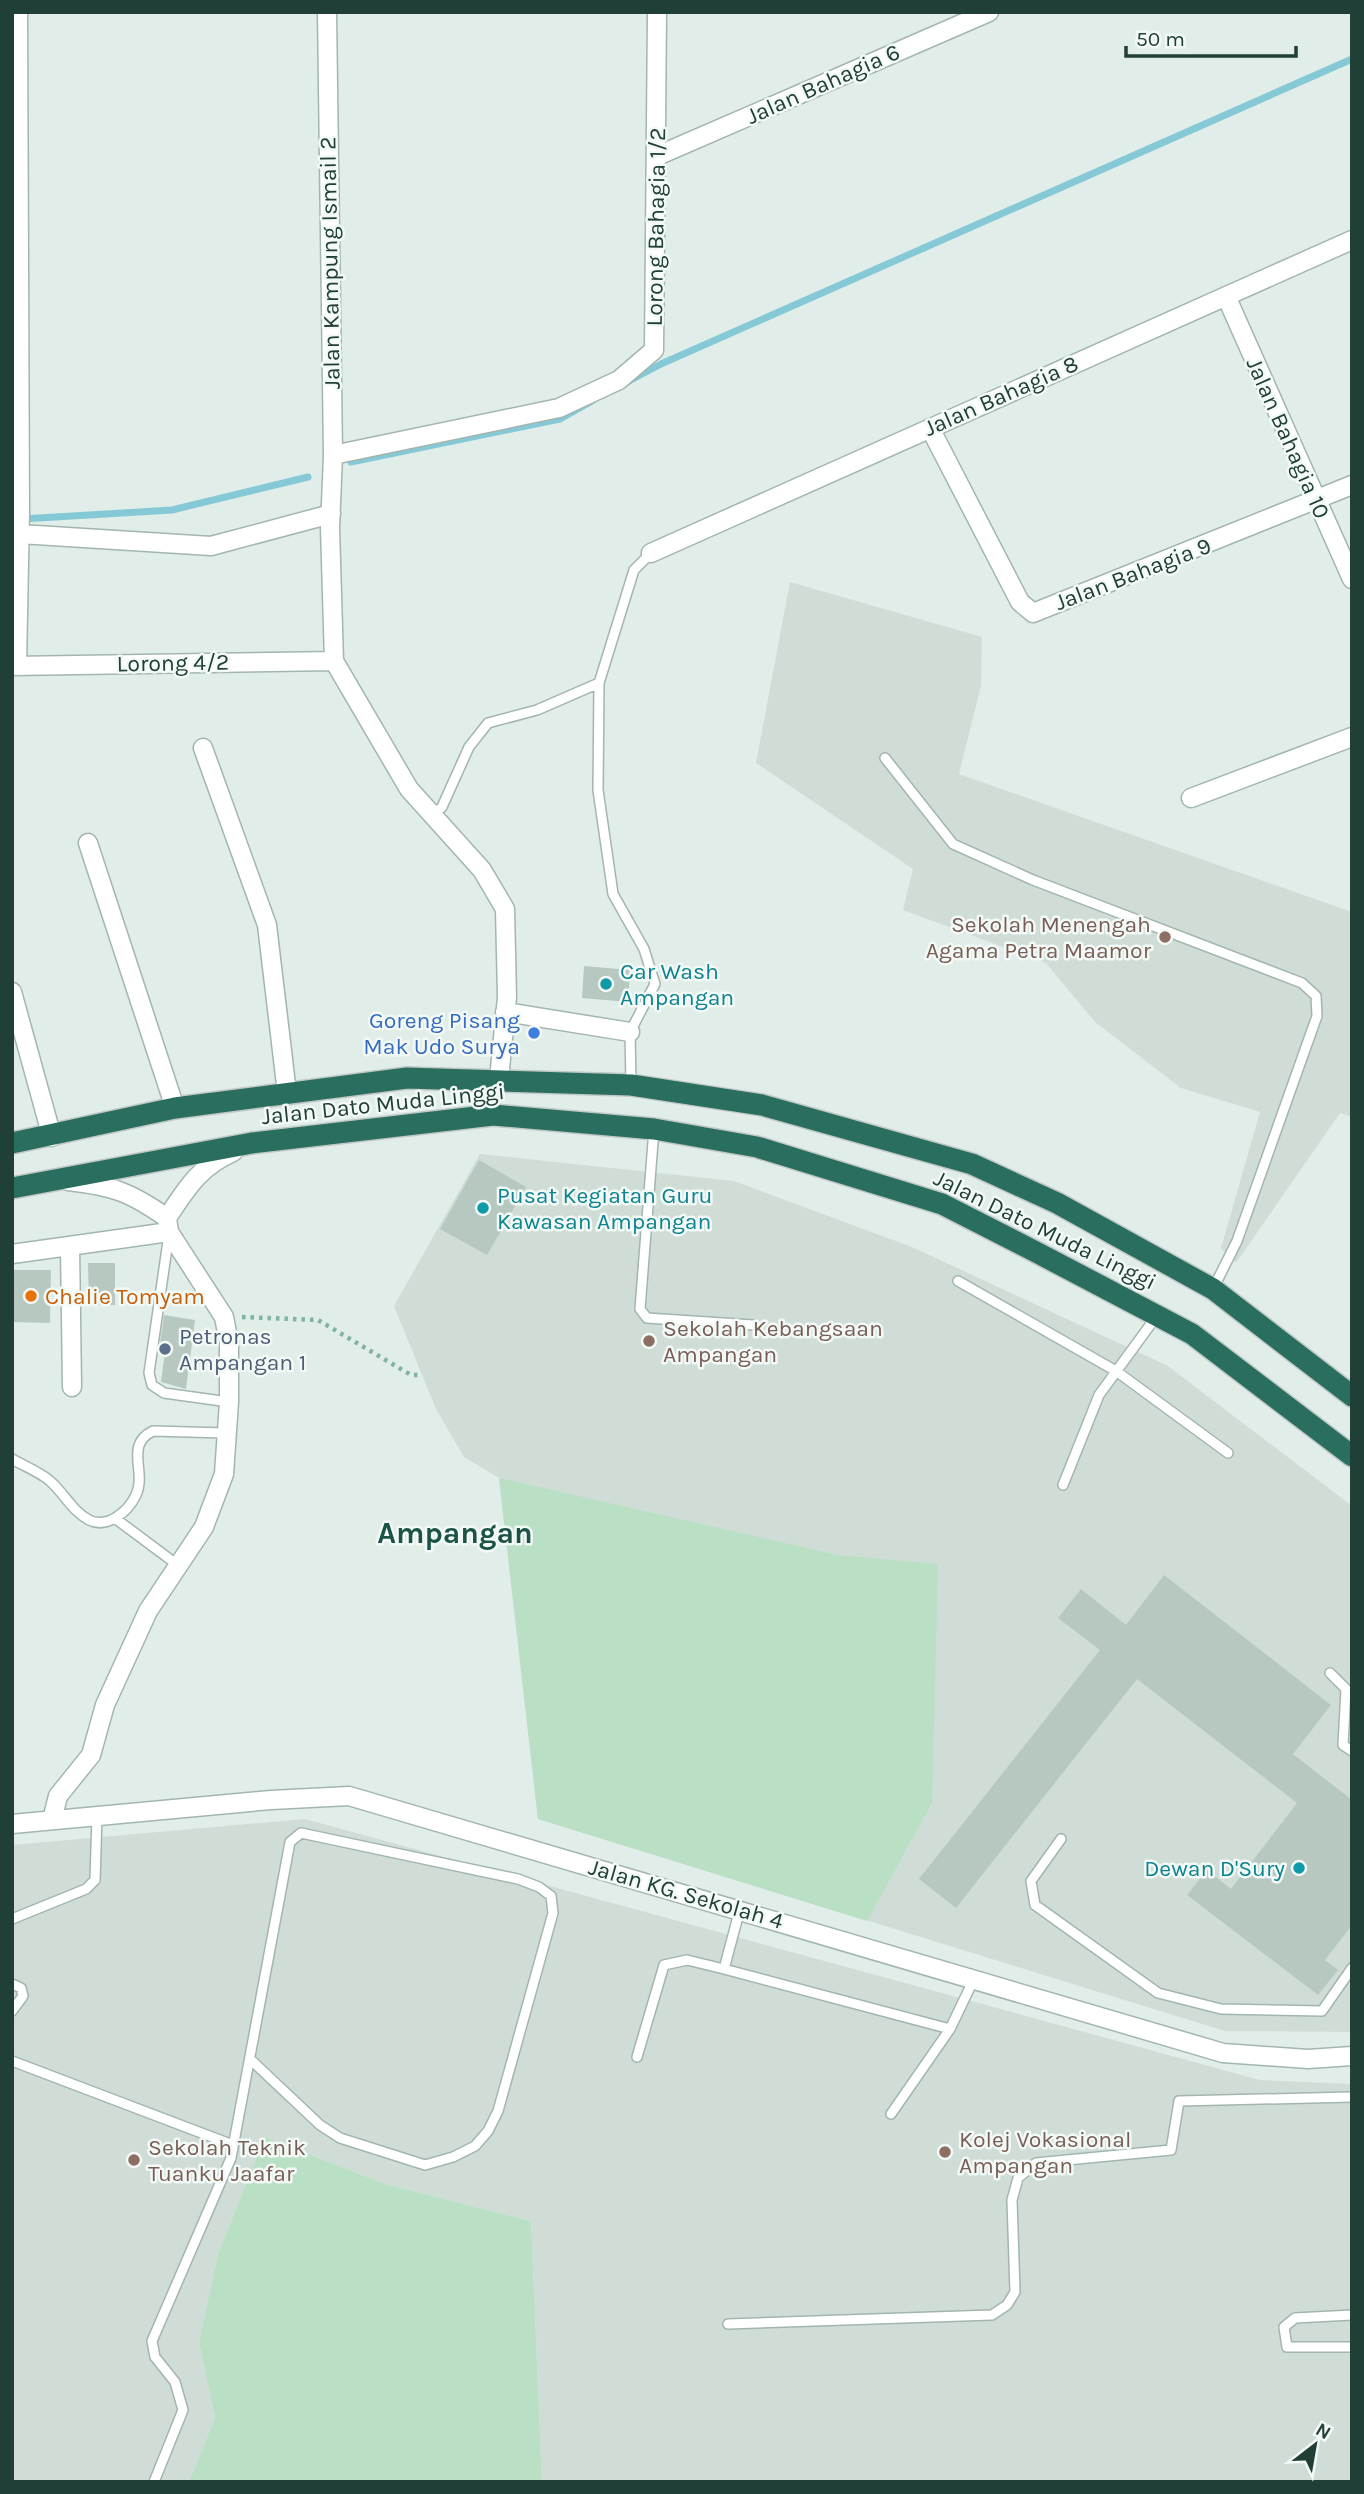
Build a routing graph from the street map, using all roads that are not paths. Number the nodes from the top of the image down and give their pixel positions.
1 (18, 12) edge
2 (327, 12) edge
3 (657, 12) edge
4 (989, 12) edge
5 (657, 156) junction
6 (1352, 240) edge
7 (1226, 296) junction
8 (930, 428) junction
9 (16, 445) edge
10 (333, 455) junction
11 (1352, 485) edge
12 (1316, 502) junction
13 (331, 514) junction
14 (20, 534) junction
15 (651, 553) joint
16 (1352, 579) edge
17 (334, 661) junction
18 (15, 666) edge
19 (599, 683) junction
20 (1352, 737) edge
21 (203, 748) dead end
22 (885, 758) dead end
23 (1191, 798) dead end
24 (431, 816) junction
25 (89, 843) dead end
26 (12, 992) edge
27 (505, 1012) junction
28 (630, 1032) junction
29 (499, 1079) junction
30 (631, 1085) junction
31 (286, 1094) junction
32 (175, 1108) junction
33 (654, 1129) junction
34 (52, 1137) junction
35 (12, 1143) edge
36 (252, 1143) junction
37 (60, 1180) junction
38 (12, 1188) edge
39 (168, 1225) junction
40 (70, 1246) junction
41 (12, 1254) edge
42 (958, 1281) dead end
43 (1213, 1289) junction
44 (1157, 1315) junction
45 (753, 1325) dead end
46 (1116, 1371) junction
47 (72, 1387) dead end
48 (1352, 1396) edge
49 (229, 1402) junction
50 (225, 1433) junction
51 (1228, 1453) dead end
52 (1352, 1455) edge
53 (12, 1459) edge
54 (1063, 1485) dead end
55 (116, 1519) junction
56 (180, 1567) junction
57 (1330, 1674) dead end
58 (1352, 1751) edge
59 (97, 1816) junction
60 (52, 1820) junction
61 (12, 1824) edge
62 (1061, 1839) dead end
63 (740, 1909) junction
64 (12, 1919) edge
65 (1352, 1968) edge
66 (723, 1969) junction
67 (974, 1979) junction
68 (12, 1984) edge
69 (12, 2011) edge
70 (950, 2029) junction
71 (1352, 2056) edge
72 (637, 2057) dead end
73 (250, 2059) junction
74 (12, 2061) edge
75 (1352, 2097) edge
76 (891, 2114) dead end
77 (233, 2145) junction
78 (1352, 2315) edge
79 (728, 2324) dead end
80 (1352, 2347) edge
81 (154, 2482) edge

1 - 9 street
2 - 10 street, Jalan Kampung Ismail 2
3 - 5 street, Lorong Bahagia 1/2
4 - 5 street, Jalan Bahagia 6
5 - 10 street, Lorong Bahagia 1/2
6 - 7 street, Jalan Bahagia 8
7 - 8 street, Jalan Bahagia 8
7 - 12 street, Jalan Bahagia 10
8 - 12 street, Jalan Bahagia 9
8 - 15 street, Jalan Bahagia 8
9 - 14 street
10 - 13 street, Jalan Kampung Ismail 2
11 - 12 street, Jalan Bahagia 9
12 - 16 street, Jalan Bahagia 10
13 - 14 street
13 - 17 street, Jalan Kampung Ismail 2
14 - 18 street
15 - 19 lane
17 - 18 street, Lorong 4/2
17 - 24 street
19 - 24 lane
19 - 28 lane
20 - 23 street
21 - 31 street
22 - 43 lane
24 - 27 street
25 - 32 street
26 - 34 street
27 - 28 street
27 - 29 street
28 - 30 lane
29 - 30 highway, Jalan Dato Muda Linggi
29 - 31 highway, Jalan Dato Muda Linggi
30 - 43 highway, Jalan Dato Muda Linggi
31 - 32 highway, Jalan Dato Muda Linggi
32 - 34 highway, Jalan Dato Muda Linggi
33 - 36 highway, Jalan Dato Muda Linggi
33 - 44 highway, Jalan Dato Muda Linggi
33 - 45 lane
34 - 35 highway, Jalan Dato Muda Linggi
36 - 37 highway, Jalan Dato Muda Linggi
36 - 39 street
37 - 38 highway, Jalan Dato Muda Linggi
37 - 39 street
39 - 40 street
39 - 49 street
39 - 49 lane
40 - 41 street
40 - 47 street
42 - 46 lane
43 - 48 highway, Jalan Dato Muda Linggi
44 - 46 lane
44 - 52 highway, Jalan Dato Muda Linggi
46 - 51 lane
46 - 54 lane
49 - 50 street
50 - 55 lane
50 - 56 street
53 - 55 lane
55 - 56 lane
56 - 60 street
57 - 58 lane
59 - 60 street, Jalan KG. Sekolah 4
59 - 63 street, Jalan KG. Sekolah 4
59 - 64 lane
60 - 61 street, Jalan KG. Sekolah 4
62 - 65 lane
63 - 66 lane
63 - 67 street, Jalan KG. Sekolah 4
66 - 70 lane
66 - 72 lane
67 - 70 lane
67 - 71 street, Jalan KG. Sekolah 4
68 - 69 lane
70 - 76 lane
73 - 73 lane
73 - 77 lane
74 - 77 lane
75 - 79 lane
77 - 81 lane
78 - 80 lane

